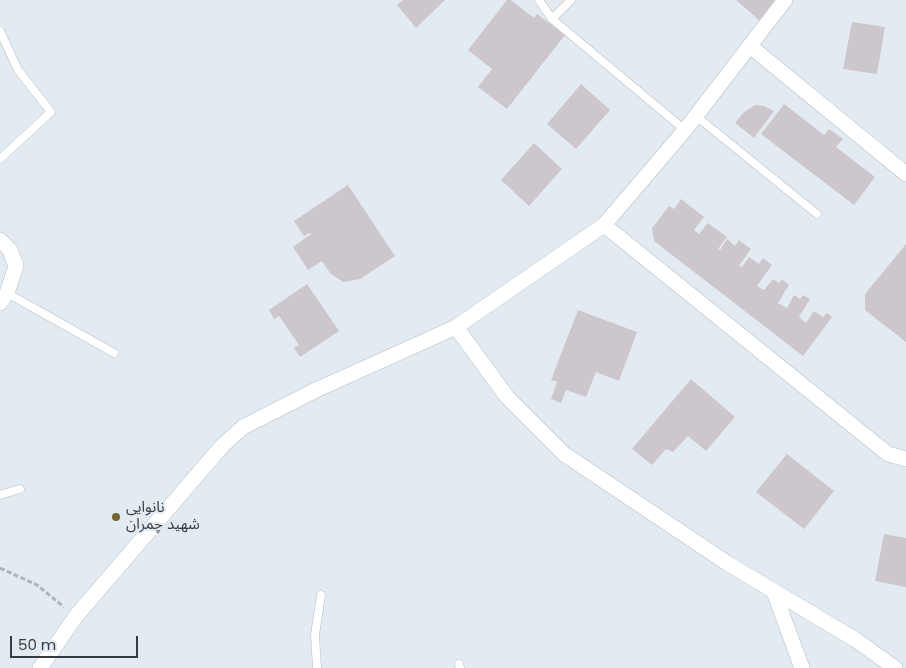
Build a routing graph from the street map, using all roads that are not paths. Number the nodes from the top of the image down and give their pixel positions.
1 (539, 0) edge
2 (571, 0) edge
3 (785, 0) edge
4 (552, 19) junction
5 (0, 31) edge
6 (750, 46) junction
7 (696, 116) junction
8 (684, 130) junction
9 (0, 159) edge
10 (906, 174) edge
11 (817, 214) dead end
12 (604, 225) junction
13 (0, 240) edge
14 (3, 298) edge
15 (456, 328) junction
16 (114, 353) dead end
17 (906, 458) edge
18 (20, 490) dead end
19 (0, 495) edge
20 (774, 592) junction
21 (321, 595) dead end
22 (40, 668) edge
23 (318, 668) edge
24 (802, 668) edge
25 (895, 668) edge

1 - 4 lane
2 - 4 lane
3 - 6 street
4 - 8 lane
5 - 9 lane
6 - 7 street
6 - 10 street
7 - 8 street
7 - 11 lane
8 - 12 street
12 - 15 street
12 - 17 street
13 - 14 street
14 - 16 lane
15 - 20 street
15 - 22 street
18 - 19 lane
20 - 24 street
20 - 25 street
21 - 23 lane

